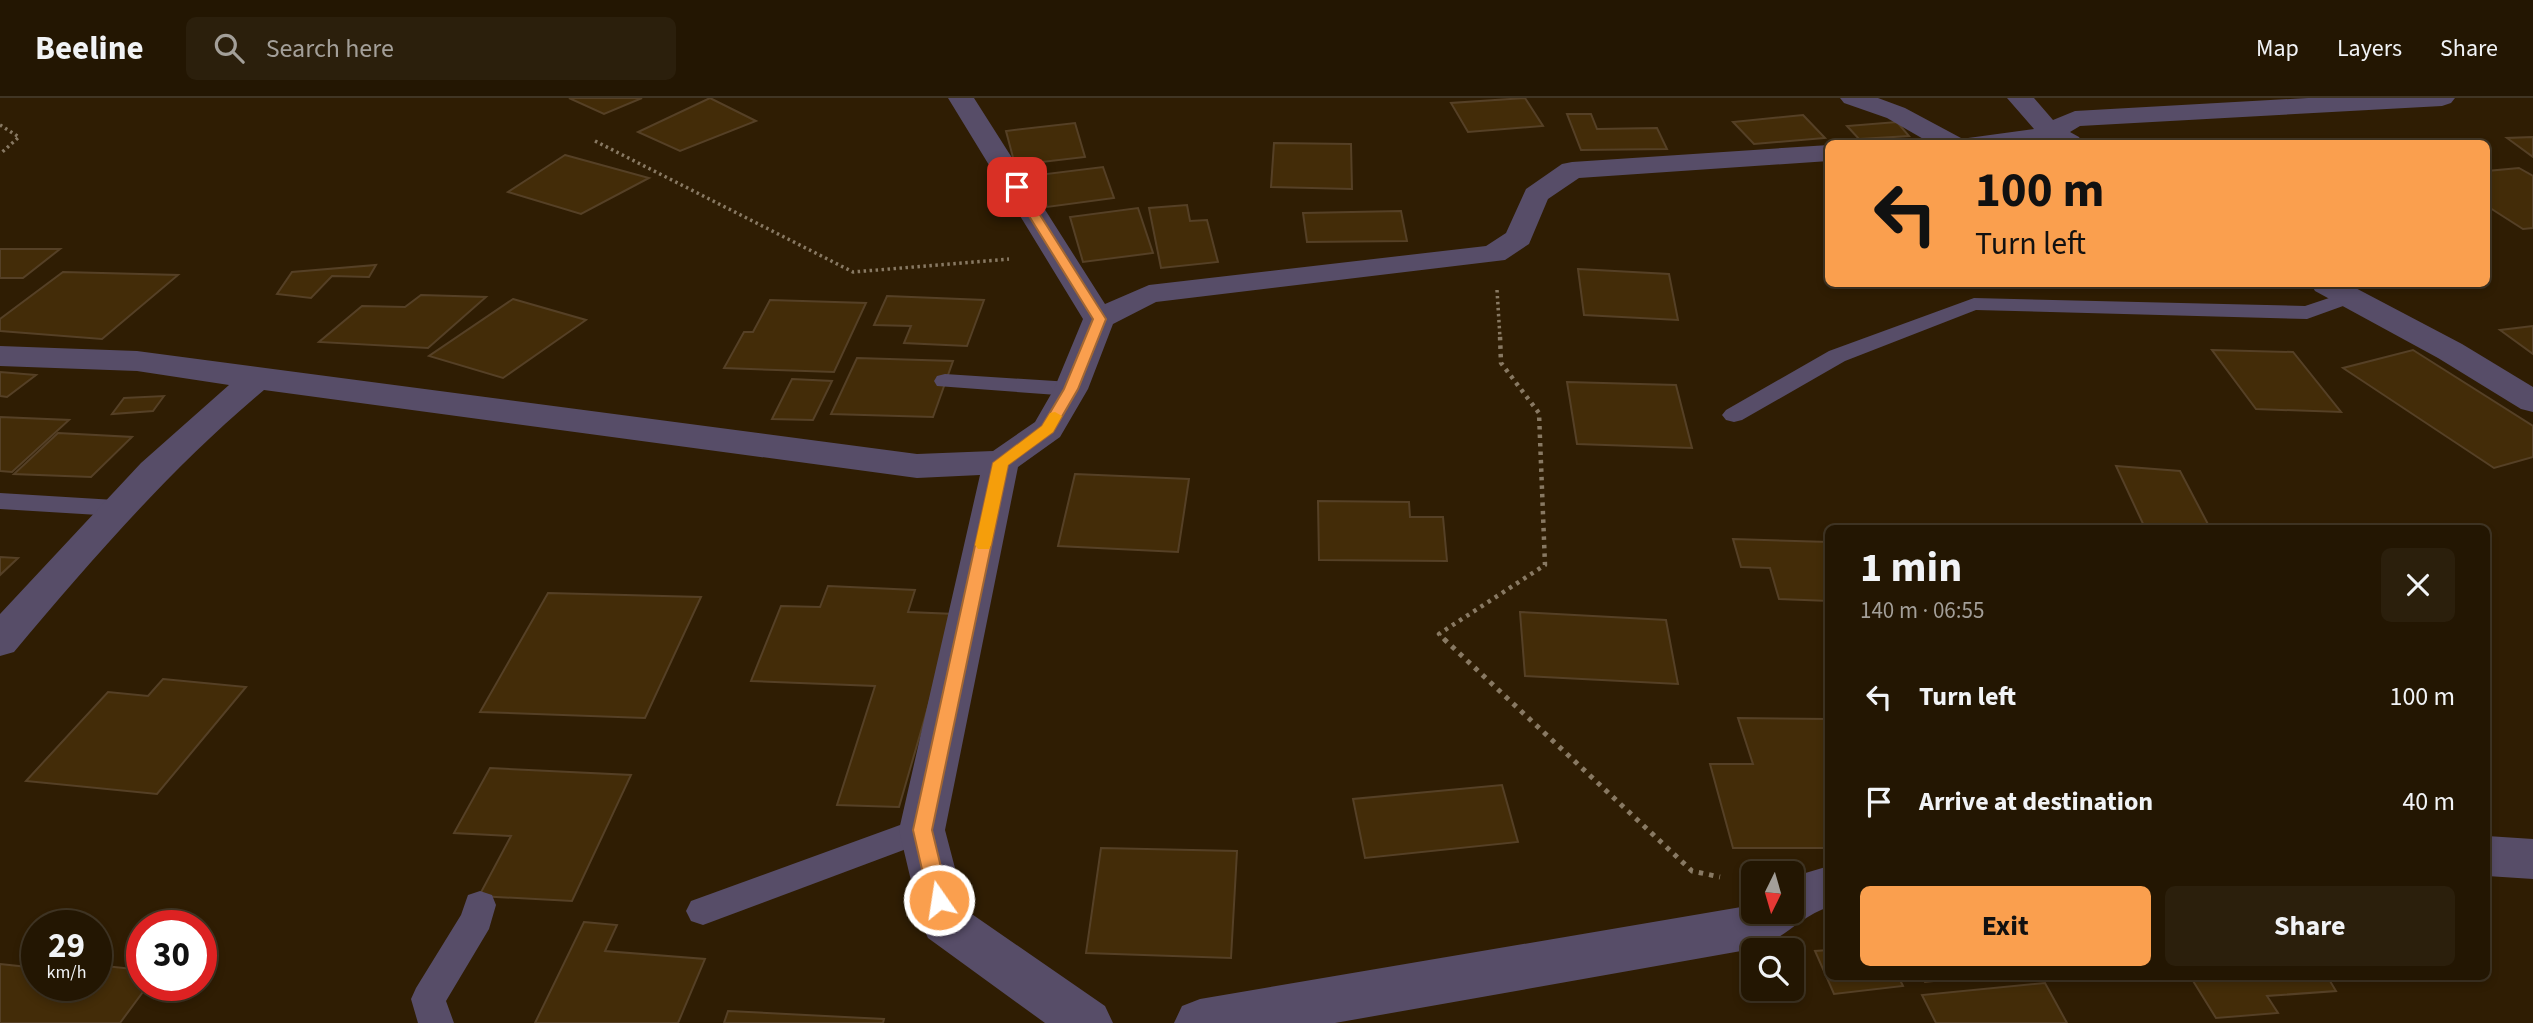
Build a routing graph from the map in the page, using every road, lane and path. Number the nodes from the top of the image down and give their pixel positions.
1 (961, 98) edge
2 (1853, 98) edge
3 (2020, 98) edge
4 (2442, 98) edge
5 (0, 125) edge
6 (2060, 137) edge
7 (1945, 140) edge
8 (2023, 140) edge
9 (595, 141) dead end
10 (0, 153) edge
11 (1825, 153) edge
12 (1059, 254) junction
13 (1494, 254) junction
14 (2338, 290) edge
15 (1099, 319) junction
16 (0, 356) edge
17 (257, 379) junction
18 (946, 382) dead end
19 (1071, 389) junction
20 (2533, 402) edge
21 (1734, 415) dead end
22 (1001, 463) junction
23 (0, 501) edge
24 (115, 508) junction
25 (0, 641) edge
26 (922, 830) junction
27 (2490, 856) edge
28 (2533, 859) edge
29 (1729, 879) dead end
30 (1825, 887) edge
31 (1804, 894) edge
32 (480, 905) dead end
33 (703, 911) dead end
34 (1761, 924) edge
35 (436, 1023) edge
36 (1087, 1023) edge
37 (1200, 1023) edge

1 - 12 street
2 - 7 street
3 - 6 street
4 - 6 street
5 - 10 path
6 - 8 street
9 - 12 path
11 - 13 street
12 - 15 street
13 - 15 street
13 - 29 path
14 - 20 street
14 - 21 lane
15 - 19 street
16 - 17 street
17 - 22 street
17 - 24 street
18 - 19 lane
19 - 22 street
22 - 26 street
23 - 24 lane
24 - 25 street
26 - 33 lane
26 - 36 street
27 - 28 street
30 - 31 street
32 - 35 lane
34 - 37 street

